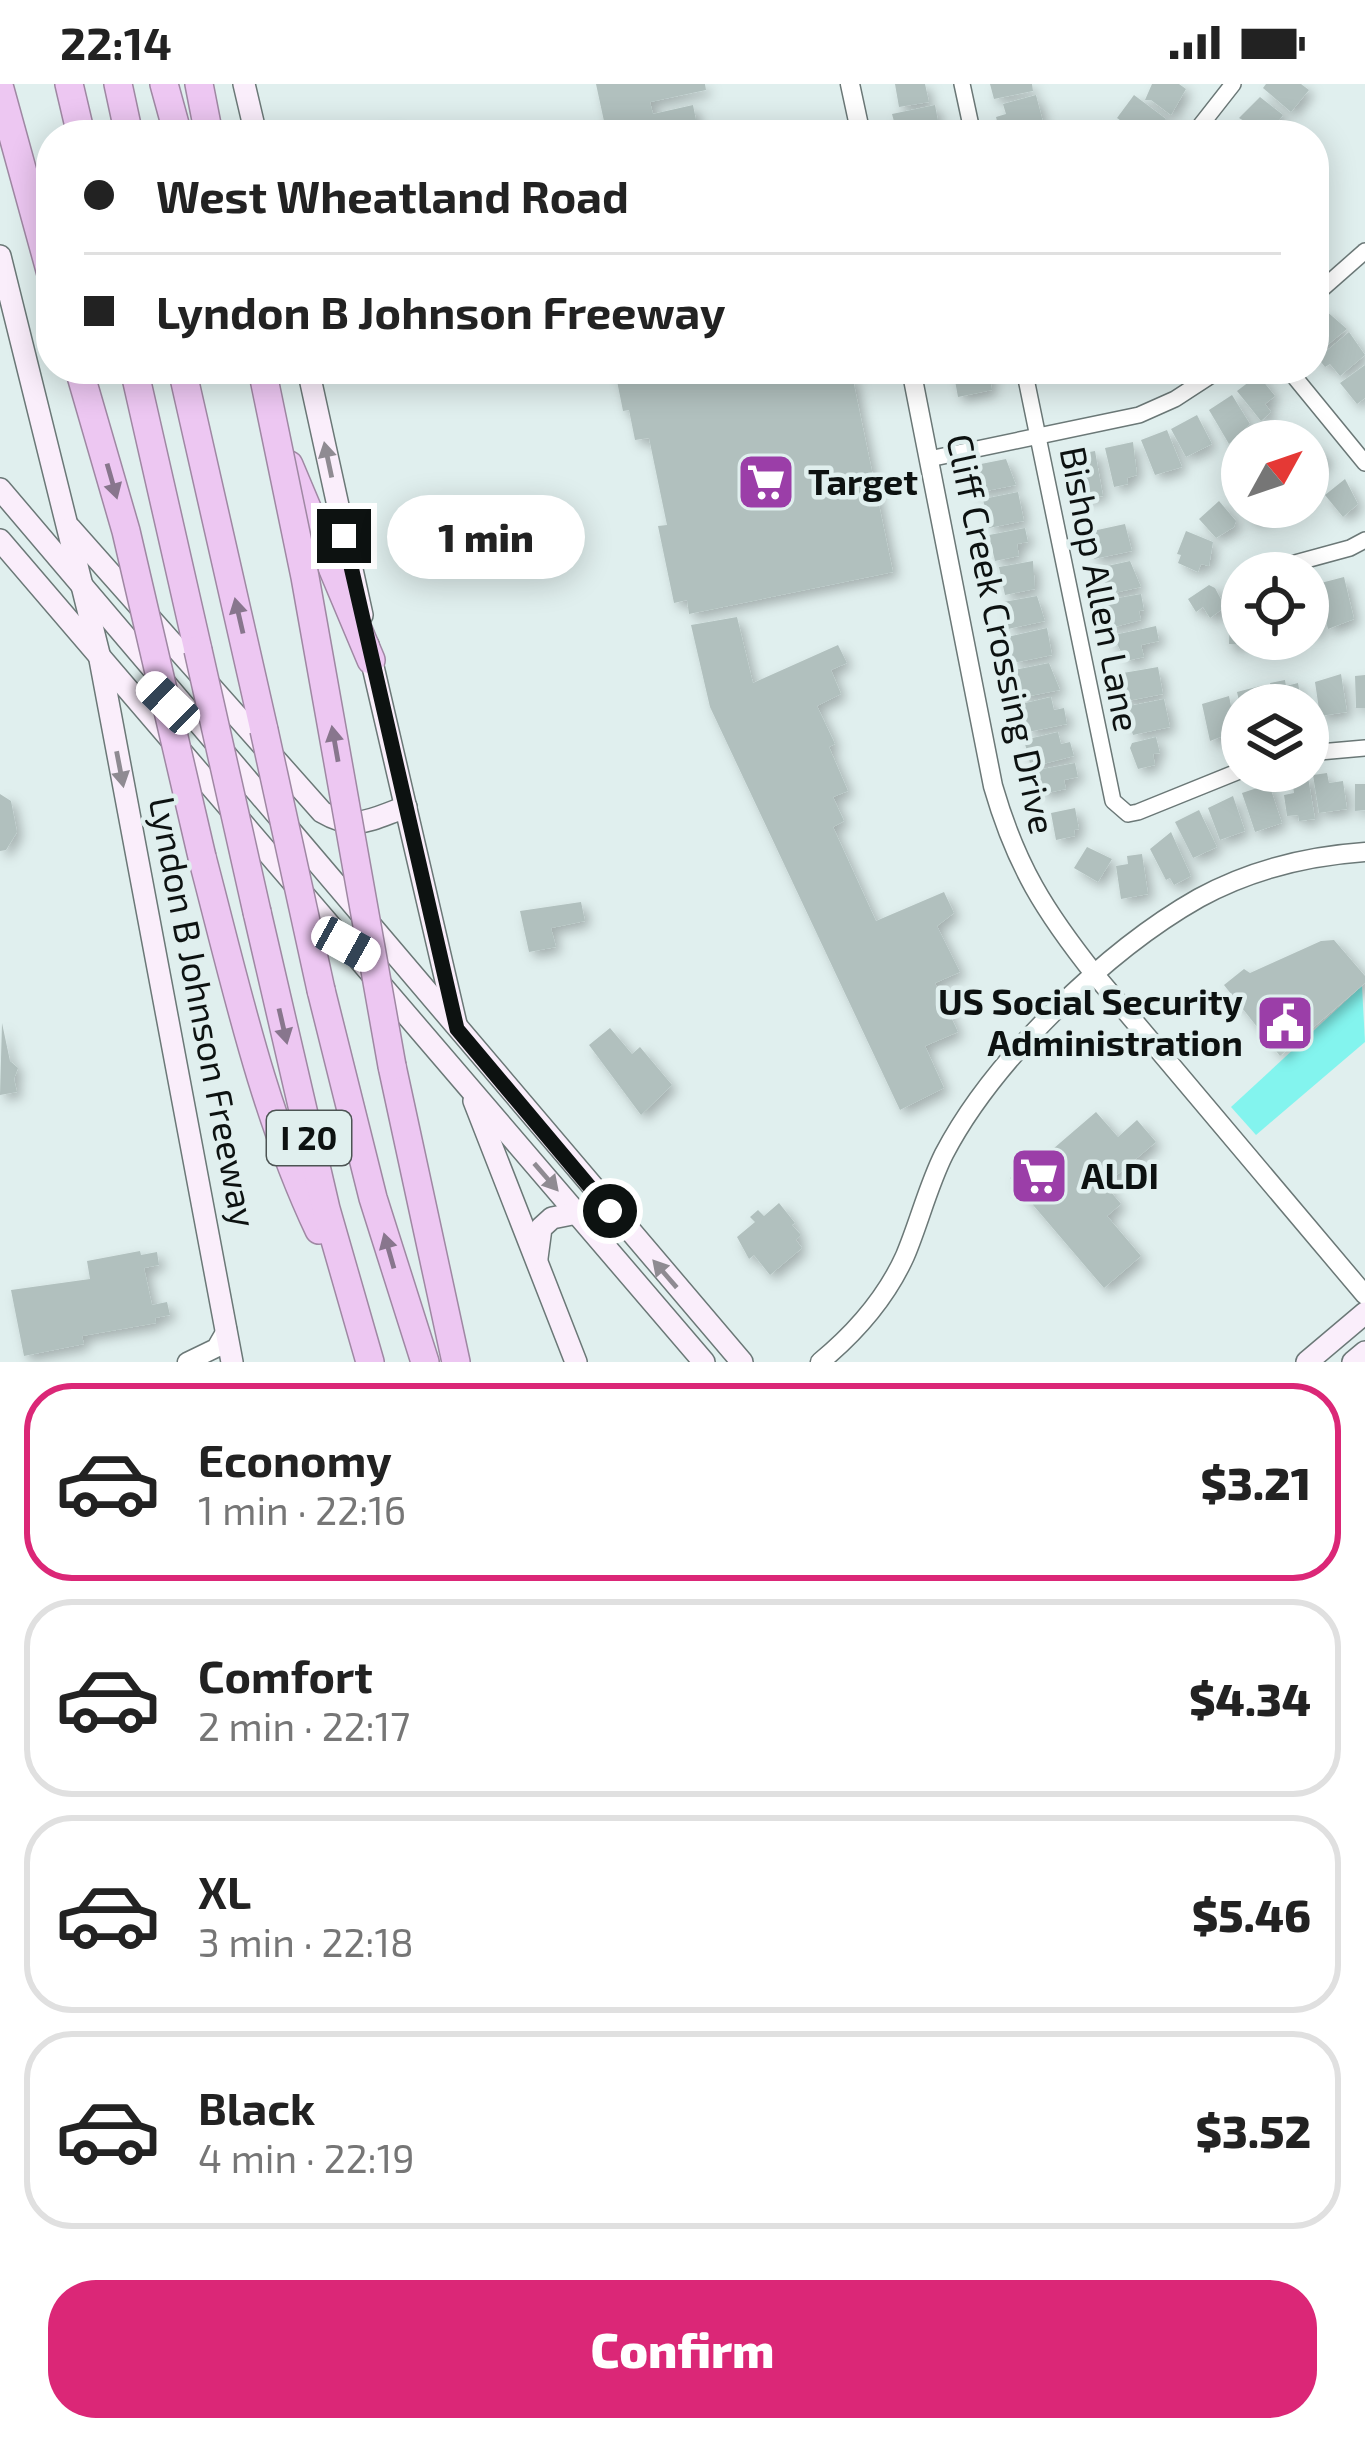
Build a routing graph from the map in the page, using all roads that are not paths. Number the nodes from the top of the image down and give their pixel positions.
1 (69, 84) edge
2 (118, 84) edge
3 (164, 84) edge
4 (200, 84) edge
5 (244, 84) edge
6 (850, 84) edge
7 (962, 84) edge
8 (1233, 84) edge
9 (0, 89) edge
10 (77, 120) edge
11 (126, 120) edge
12 (174, 120) edge
13 (206, 120) edge
14 (252, 120) edge
15 (858, 120) edge
16 (970, 120) edge
17 (1205, 120) edge
18 (36, 220) edge
19 (1365, 251) edge
20 (0, 256) edge
21 (1329, 283) edge
22 (83, 384) edge
23 (137, 384) edge
24 (185, 384) edge
25 (259, 384) edge
26 (265, 384) edge
27 (311, 384) edge
28 (913, 384) edge
29 (1027, 384) edge
30 (1198, 384) edge
31 (1300, 384) edge
32 (1039, 437) junction
33 (928, 460) junction
34 (1365, 463) edge
35 (57, 474) junction
36 (5, 494) edge
37 (65, 523) junction
38 (0, 540) edge
39 (1365, 540) edge
40 (1329, 554) edge
41 (77, 578) junction
42 (99, 654) junction
43 (371, 660) junction
44 (111, 682) junction
45 (185, 707) junction
46 (1365, 748) edge
47 (1329, 752) edge
48 (1221, 778) edge
49 (406, 807) junction
50 (1365, 852) edge
51 (346, 944) junction
52 (1096, 976) junction
53 (436, 988) junction
54 (457, 1029) junction
55 (470, 1088) junction
56 (577, 1213) junction
57 (536, 1265) junction
58 (349, 1291) junction
59 (1365, 1295) edge
60 (1365, 1313) edge
61 (227, 1329) junction
62 (1365, 1352) edge
63 (188, 1362) edge
64 (232, 1362) edge
65 (370, 1362) edge
66 (424, 1362) edge
67 (456, 1362) edge
68 (576, 1362) edge
69 (704, 1362) edge
70 (742, 1362) edge
71 (820, 1362) edge
72 (1307, 1362) edge
73 (1353, 1362) edge

1 - 10 highway
2 - 11 highway
3 - 12 highway
4 - 13 highway
5 - 14 main road
6 - 15 street
7 - 16 street
8 - 17 street
9 - 18 highway
19 - 21 street
20 - 35 main road
22 -> 58 highway, bridge
23 -> 58 highway, Lyndon B Johnson Freeway / I 20, bridge
66 -> 24 highway, I 20, bridge
25 - 43 highway
67 -> 26 highway, bridge
43 -> 27 main road
28 - 33 street, Cliff Creek Crossing Drive
29 - 32 street, Bishop Allen Lane
30 - 32 street
31 - 34 street
32 - 33 street
32 - 48 street, Bishop Allen Lane
33 - 52 street, Cliff Creek Crossing Drive
35 - 36 main road
35 - 37 main road
36 - 41 main road
37 - 41 main road
37 - 49 main road
38 - 42 main road
39 - 40 street
41 - 42 main road
41 - 45 main road
42 - 44 main road
43 - 49 main road
44 - 45 main road
44 - 51 main road
44 -> 61 main road, Lyndon B Johnson Freeway
45 - 53 main road
46 - 47 street
49 - 53 main road
50 - 52 street
51 - 53 main road
51 - 55 main road
52 - 59 street, Cliff Creek Crossing Drive
52 - 71 street
53 - 54 main road
54 - 55 main road
70 -> 54 main road
55 -> 56 main road
55 - 57 main road
56 - 57 main road
56 - 69 main road
57 - 68 main road
58 - 65 highway, Lyndon B Johnson Freeway / I 20
60 - 72 main road
61 - 63 street
61 - 64 main road, Lyndon B Johnson Freeway
62 - 73 main road

